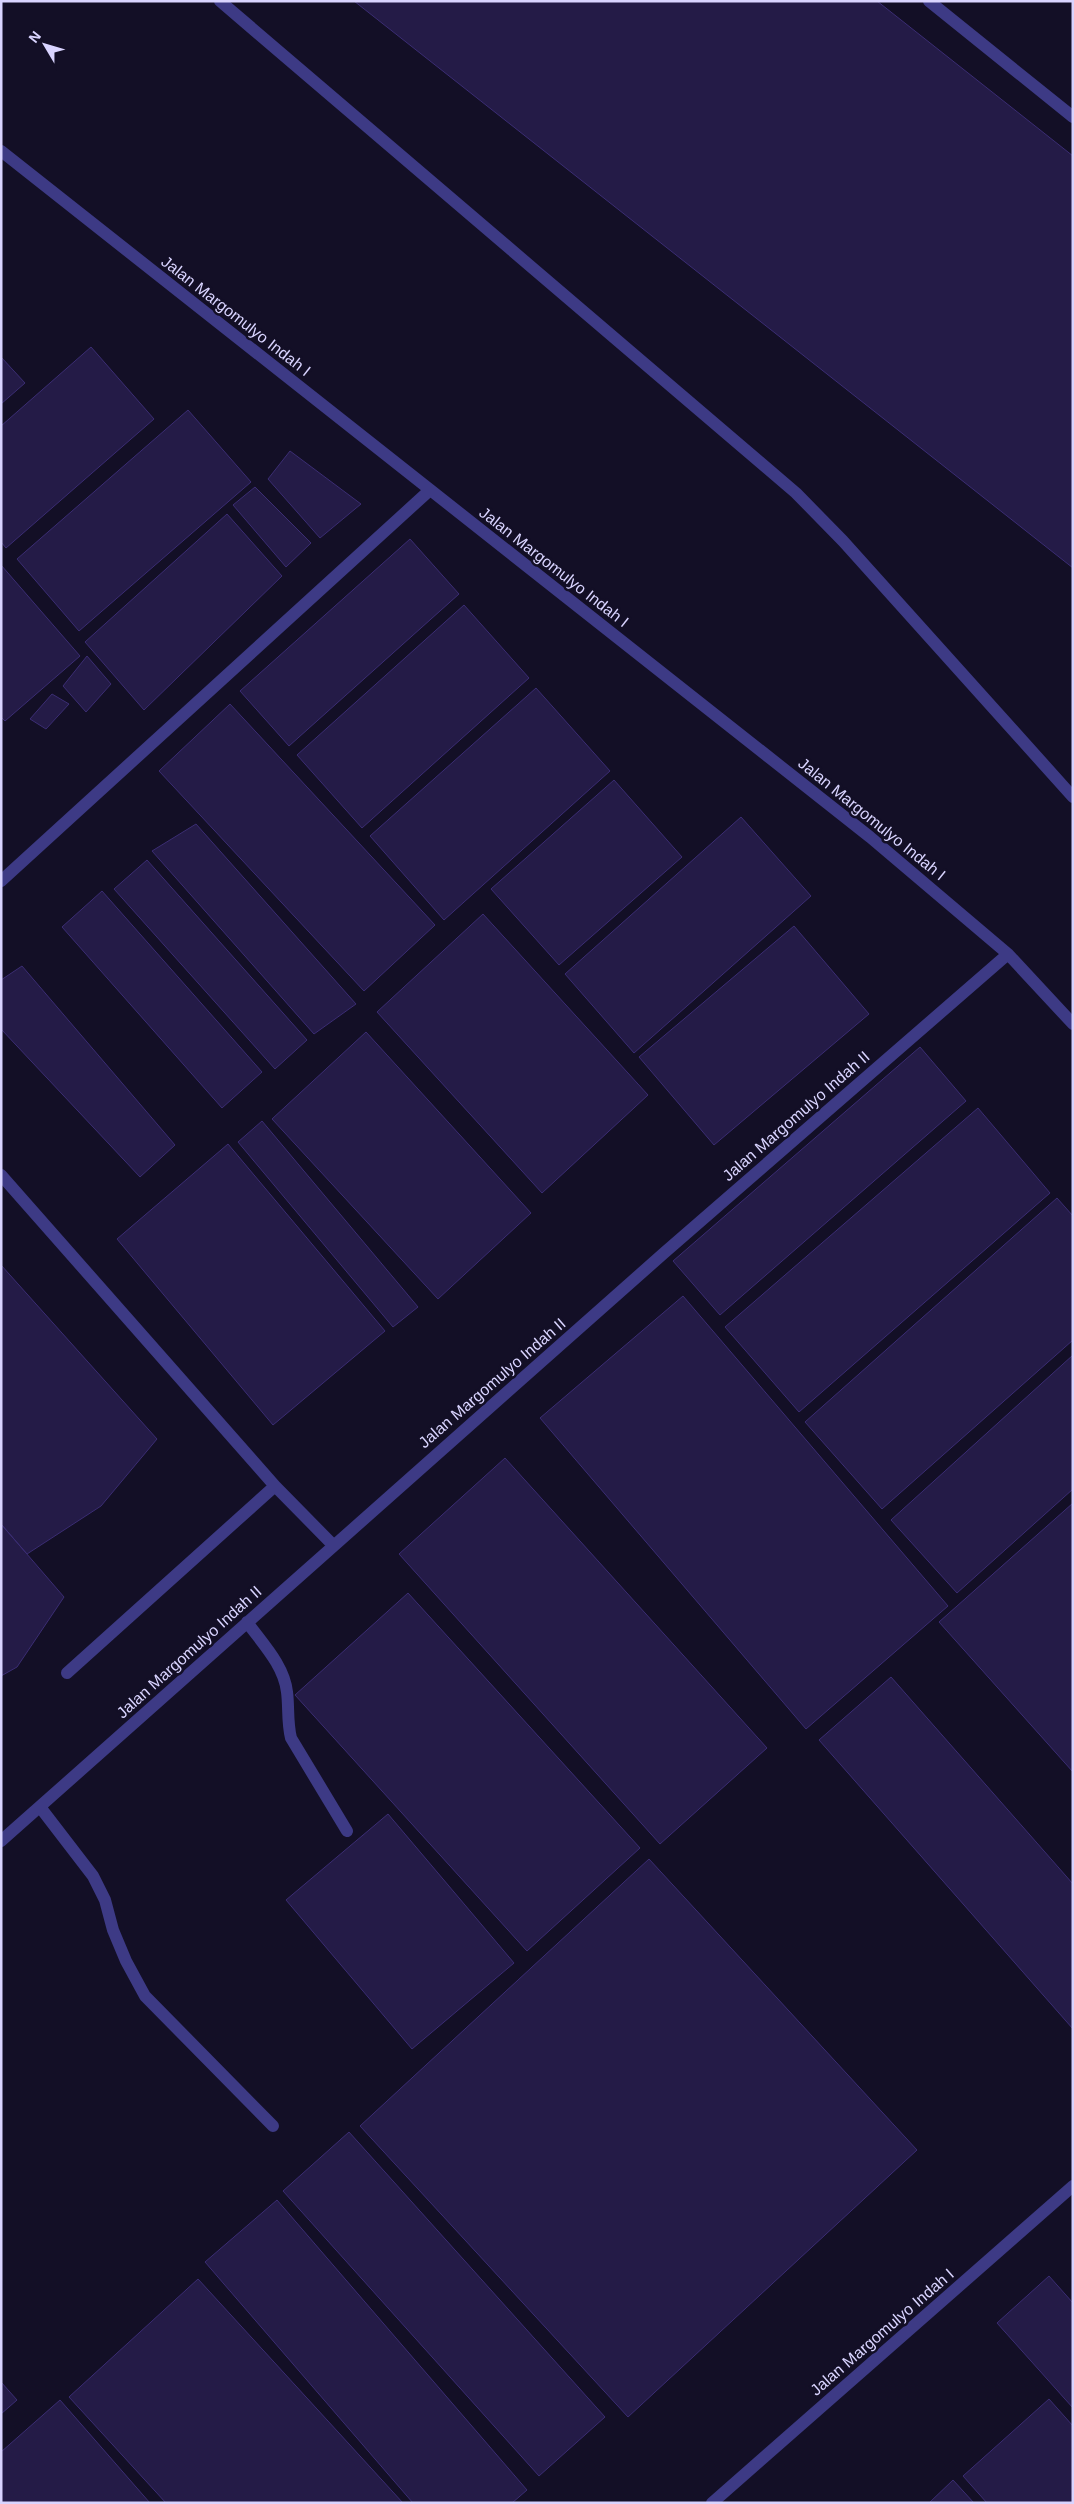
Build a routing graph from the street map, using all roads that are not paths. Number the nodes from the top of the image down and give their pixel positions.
1 (220, 1) edge
2 (930, 1) edge
3 (1073, 117) edge
4 (1, 151) edge
5 (430, 490) junction
6 (1073, 797) edge
7 (1, 881) edge
8 (1008, 954) junction
9 (1073, 1024) edge
10 (1, 1176) edge
11 (276, 1486) junction
12 (333, 1546) junction
13 (246, 1622) junction
14 (67, 1673) dead end
15 (40, 1807) junction
16 (347, 1831) dead end
17 (1, 1841) edge
18 (273, 2126) dead end
19 (1073, 2186) edge
20 (712, 2503) edge

1 - 6 lane
2 - 3 lane
4 - 5 lane, Jalan Margomulyo Indah I
5 - 7 lane
5 - 8 lane, Jalan Margomulyo Indah I
8 - 9 lane, Jalan Margomulyo Indah I
8 - 12 lane, Jalan Margomulyo Indah II
10 - 11 lane
11 - 12 lane
11 - 14 lane
12 - 13 lane, Jalan Margomulyo Indah II
13 - 15 lane, Jalan Margomulyo Indah II
13 - 16 lane
15 - 17 lane, Jalan Margomulyo Indah II
15 - 18 lane
19 - 20 lane, Jalan Margomulyo Indah I

